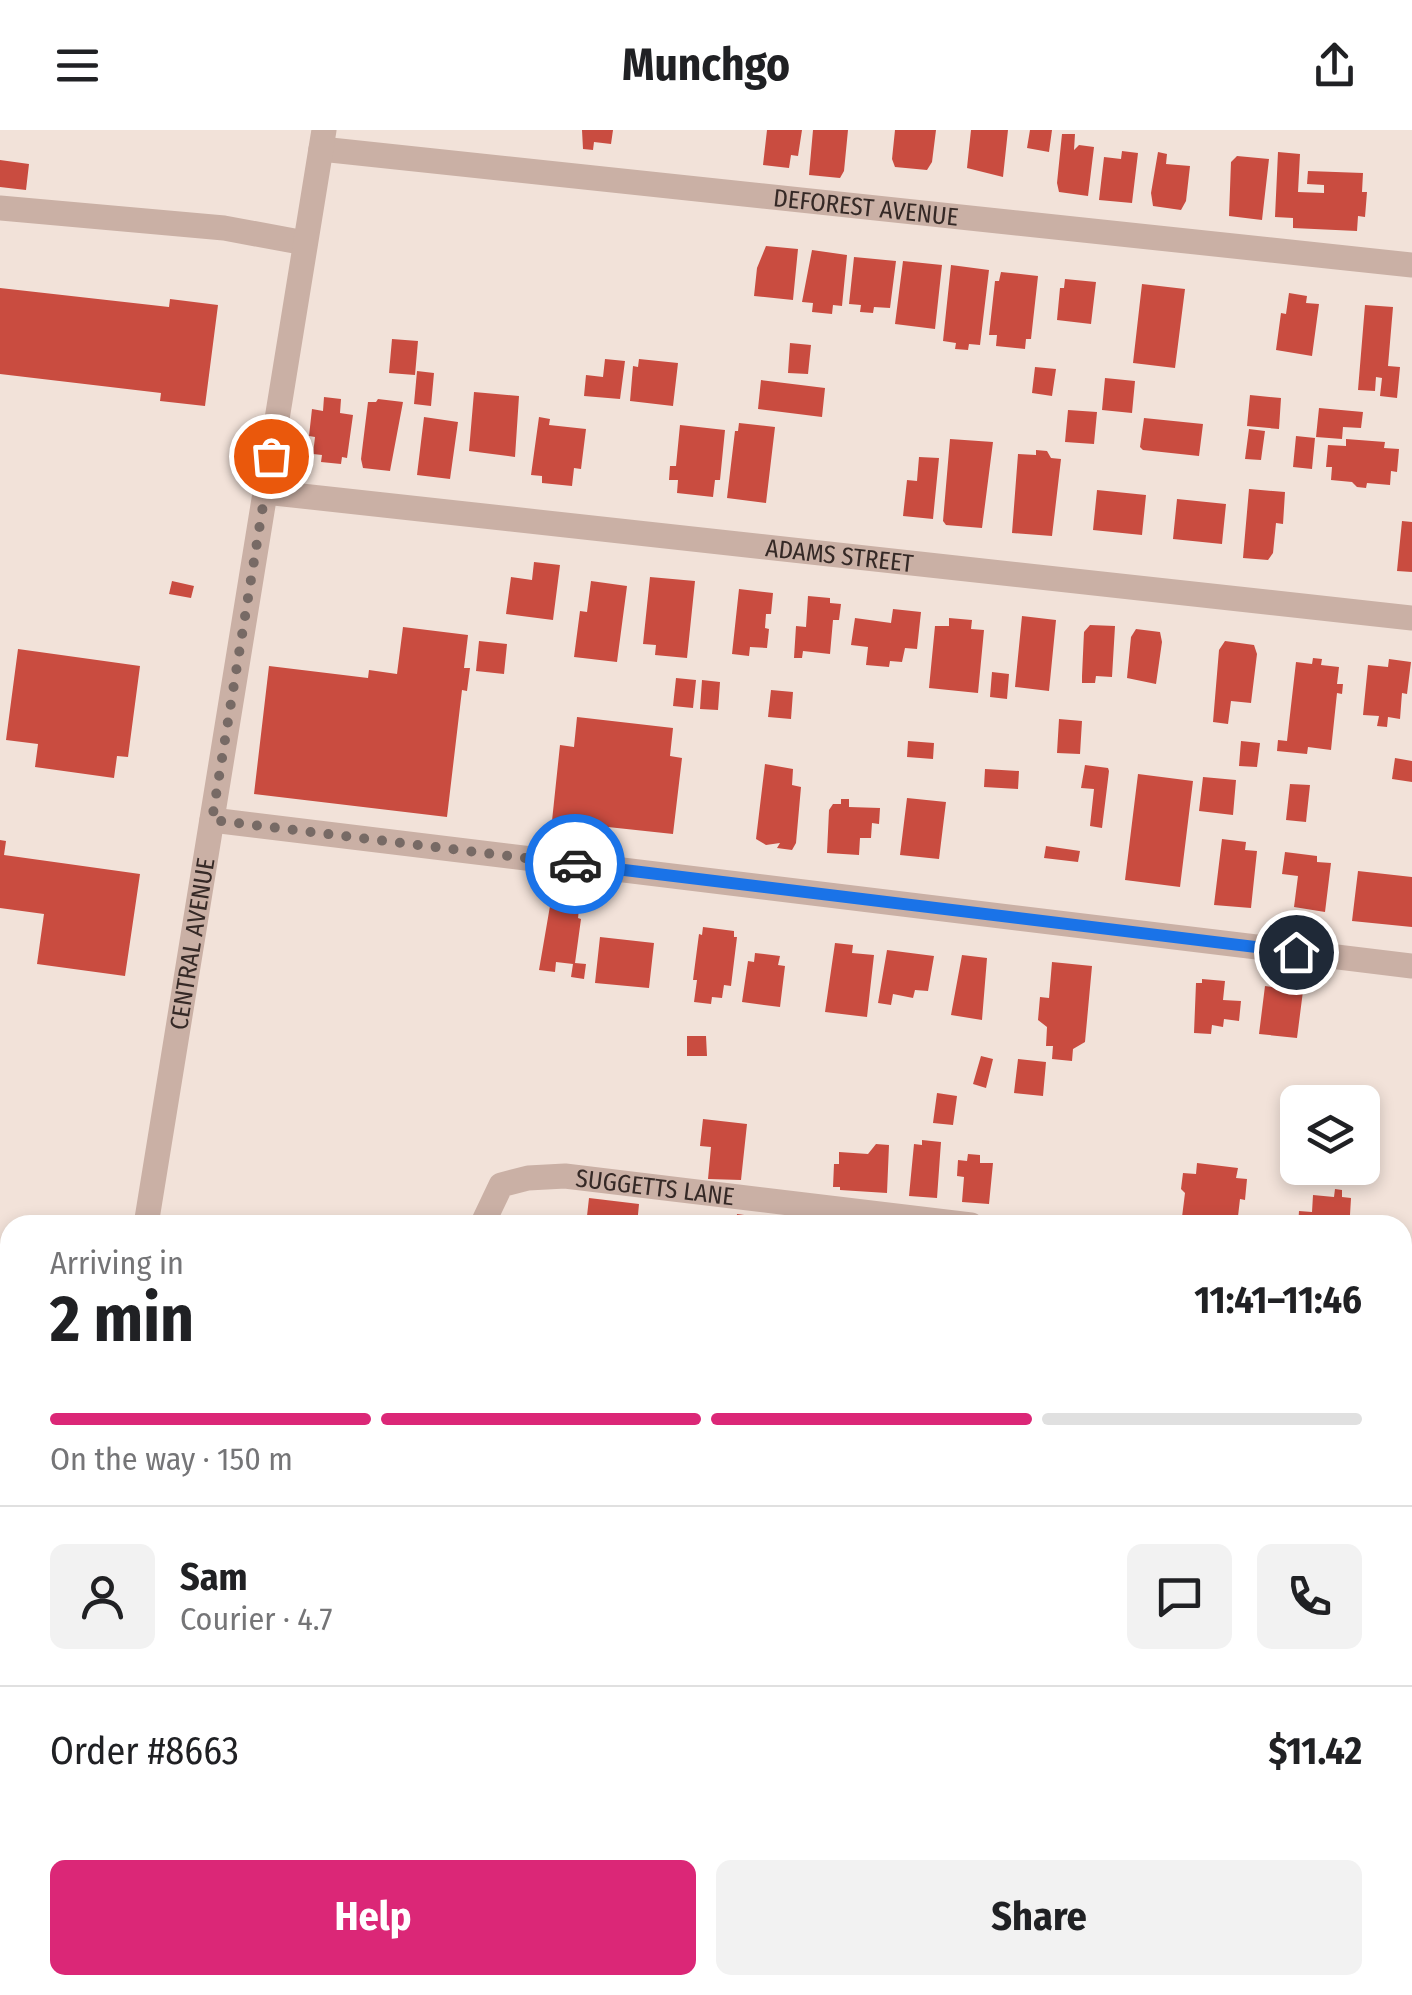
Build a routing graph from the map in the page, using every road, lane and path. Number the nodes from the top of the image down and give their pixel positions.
1 (322, 140) edge
2 (0, 208) edge
3 (305, 244) junction
4 (1412, 265) edge
5 (265, 492) junction
6 (1412, 618) edge
7 (212, 820) junction
8 (1412, 966) edge
9 (148, 1215) edge
10 (486, 1215) edge
11 (888, 1215) edge

1 - 3 street, CENTRAL AVENUE
1 - 4 street, DEFOREST AVENUE
2 - 3 street
3 - 5 street, CENTRAL AVENUE
5 - 6 street, ADAMS STREET
5 - 7 street, CENTRAL AVENUE
7 - 8 street
7 - 9 street, CENTRAL AVENUE
10 - 11 street, SUGGETTS LANE

